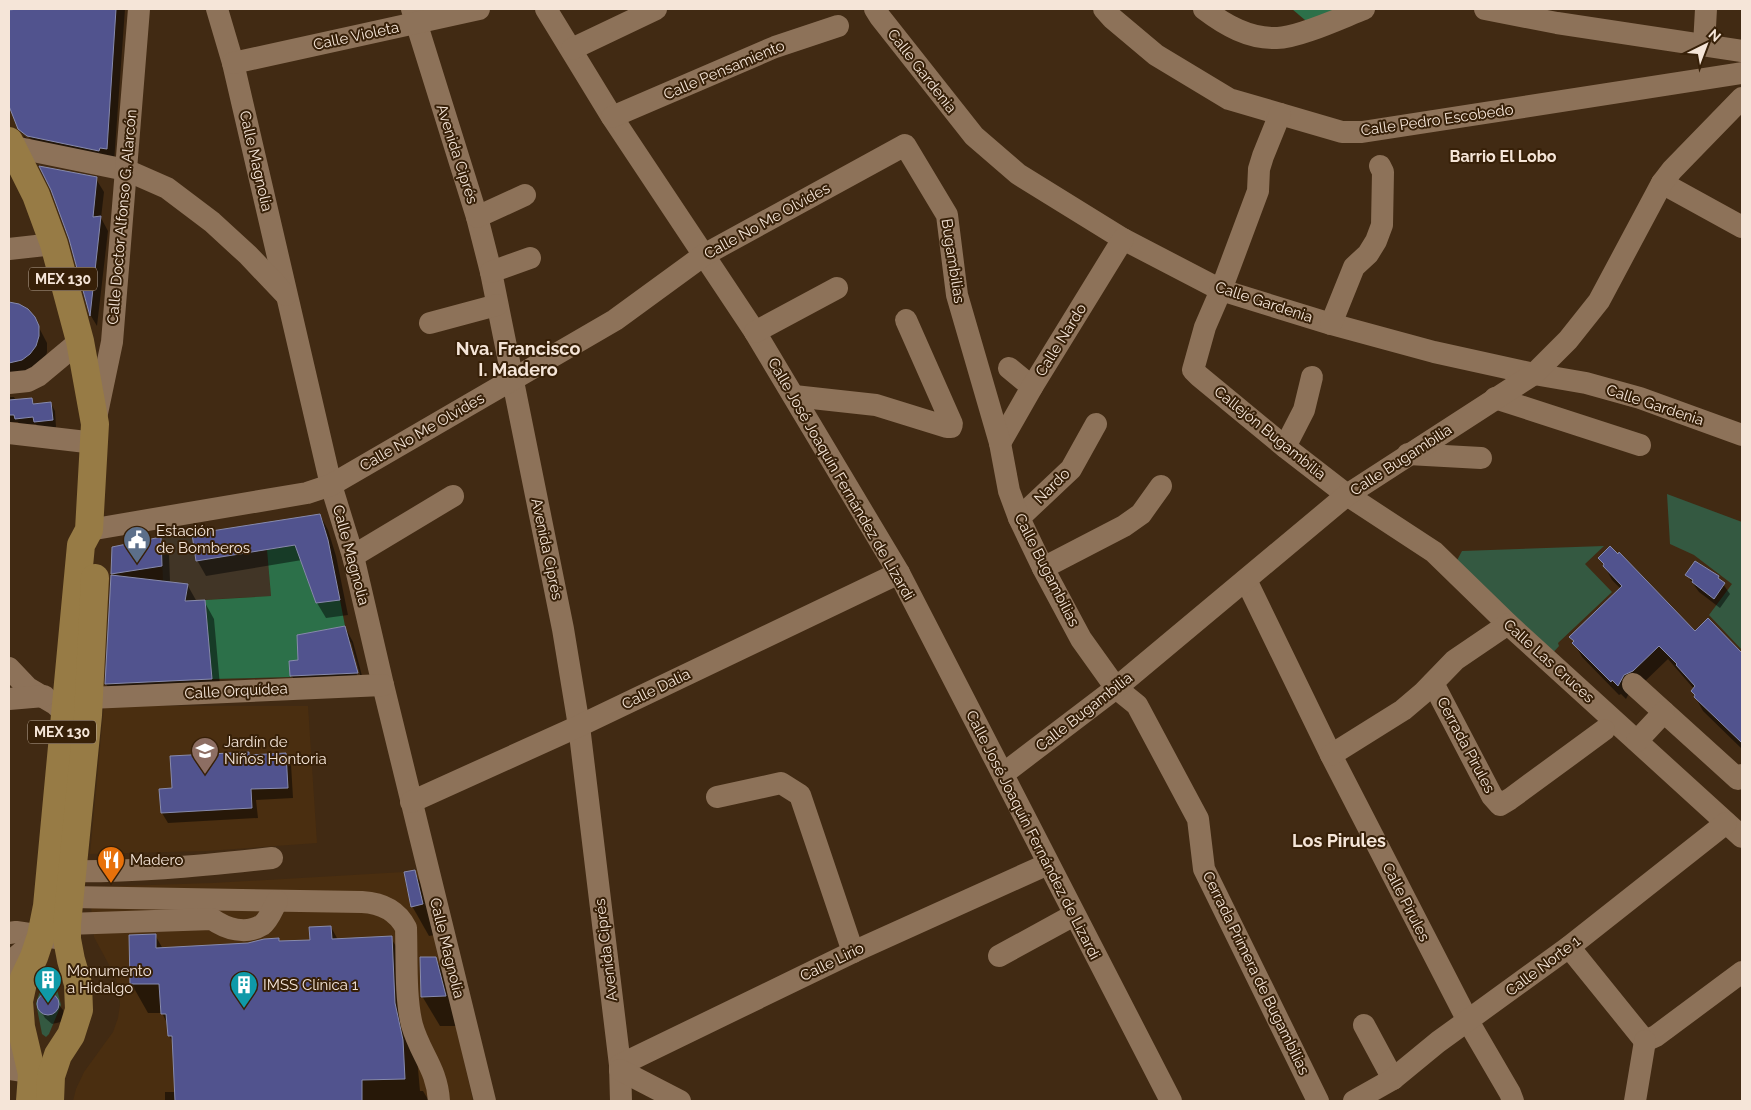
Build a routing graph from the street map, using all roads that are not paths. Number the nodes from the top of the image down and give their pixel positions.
1 (139, 9) edge
2 (217, 9) edge
3 (479, 9) edge
4 (546, 9) edge
5 (656, 9) edge
6 (875, 9) edge
7 (1104, 9) edge
8 (1204, 9) edge
9 (1364, 9) edge
10 (1485, 9) edge
11 (1706, 9) edge
12 (414, 16) edge
13 (838, 26) dead end
14 (1704, 45) junction
15 (572, 49) junction
16 (1742, 51) edge
17 (233, 63) junction
18 (1742, 73) edge
19 (1742, 98) edge
20 (1280, 114) junction
21 (612, 117) junction
22 (10, 144) edge
23 (905, 145) joint
24 (1380, 166) dead end
25 (126, 170) junction
26 (1662, 183) junction
27 (526, 195) dead end
28 (477, 218) junction
29 (1742, 227) edge
30 (1123, 239) junction
31 (54, 244) junction
32 (9, 249) edge
33 (704, 255) junction
34 (530, 258) dead end
35 (491, 272) junction
36 (837, 288) dead end
37 (1221, 290) junction
38 (286, 295) junction
39 (497, 305) junction
40 (906, 320) dead end
41 (430, 323) dead end
42 (1332, 324) junction
43 (755, 332) junction
44 (80, 341) junction
45 (1009, 368) dead end
46 (1534, 374) junction
47 (1312, 377) dead end
48 (512, 380) junction
49 (9, 383) edge
50 (1032, 387) junction
51 (794, 396) junction
52 (1495, 398) junction
53 (1096, 424) dead end
54 (95, 433) junction
55 (9, 434) edge
56 (1742, 435) edge
57 (1000, 442) junction
58 (1640, 445) dead end
59 (1285, 447) junction
60 (1408, 454) junction
61 (1481, 458) dead end
62 (331, 485) junction
63 (1161, 486) dead end
64 (1347, 495) junction
65 (453, 496) dead end
66 (1019, 518) junction
67 (89, 530) junction
68 (353, 556) junction
69 (1043, 568) junction
70 (899, 573) junction
71 (1246, 580) junction
72 (1508, 624) junction
73 (9, 668) edge
74 (1432, 683) junction
75 (383, 684) junction
76 (1633, 684) dead end
77 (82, 685) junction
78 (1116, 688) junction
79 (9, 699) edge
80 (54, 704) junction
81 (1664, 712) junction
82 (578, 726) junction
83 (1604, 730) dead end
84 (85, 737) junction
85 (1637, 742) junction
86 (1331, 755) junction
87 (1002, 774) junction
88 (1742, 775) edge
89 (717, 797) dead end
90 (411, 802) junction
91 (1734, 830) edge
92 (272, 858) dead end
93 (1048, 864) junction
94 (65, 880) junction
95 (277, 901) junction
96 (211, 910) junction
97 (1074, 915) junction
98 (9, 932) edge
99 (58, 933) junction
100 (1569, 947) junction
101 (853, 952) junction
102 (999, 956) dead end
103 (9, 968) edge
104 (1742, 972) edge
105 (1468, 1021) junction
106 (1364, 1025) dead end
107 (1645, 1041) junction
108 (9, 1042) edge
109 (620, 1068) junction
110 (1393, 1079) junction
111 (35, 1080) edge
112 (30, 1101) edge
113 (439, 1101) edge
114 (485, 1101) edge
115 (621, 1101) edge
116 (680, 1101) edge
117 (1171, 1101) edge
118 (1318, 1101) edge
119 (1354, 1101) edge
120 (1513, 1101) edge
121 (1636, 1101) edge

1 - 25 street, Calle Doctor Alfonso G. Alarcón
2 - 17 street, Calle Magnolia
3 - 12 street, Calle Violeta
4 - 15 street, Calle José Joaquín Fernández de Lizardi
5 - 15 street
6 - 30 street, Calle Gardenia
7 - 20 street, Calle Pedro Escobedo
8 - 9 street
10 - 14 street
11 - 14 street
12 - 17 street, Calle Violeta
12 - 28 street, Avenida Ciprés
13 - 21 street, Calle Pensamiento
14 - 16 street
15 - 21 street, Calle José Joaquín Fernández de Lizardi
17 - 38 street, Calle Magnolia
18 - 20 street, Calle Pedro Escobedo
19 - 26 street, Calle Bugambilia
20 - 37 street
21 - 33 street, Calle José Joaquín Fernández de Lizardi
22 - 25 street
22 - 31 main road, MEX 130
23 - 33 street, Calle No Me Olvides
23 - 57 street, Bugambilias
24 - 42 street
25 - 38 street
25 - 54 street, Calle Doctor Alfonso G. Alarcón
26 - 29 street
26 - 46 street, Calle Bugambilia
27 - 28 street
28 - 35 street, Avenida Ciprés
30 - 37 street, Calle Gardenia
30 - 50 street, Calle Nardo
31 - 32 street
31 - 44 main road, MEX 130
33 - 43 street, Calle José Joaquín Fernández de Lizardi
33 - 48 street, Calle No Me Olvides
34 - 35 street
35 - 39 street, Avenida Ciprés
36 - 43 street
37 - 42 street, Calle Gardenia
37 - 59 street, Callejón Bugambilia
38 - 62 street, Calle Magnolia
39 - 41 street
39 - 48 street, Avenida Ciprés
40 - 51 street
42 - 46 street, Calle Gardenia
43 - 51 street, Calle José Joaquín Fernández de Lizardi
44 - 49 street
44 - 54 main road, MEX 130
45 - 50 street
46 - 52 street, Calle Bugambilia
46 - 56 street, Calle Gardenia
47 - 59 street
48 - 62 street, Calle No Me Olvides
48 - 82 street, Avenida Ciprés
50 - 57 street, Calle Nardo
51 - 70 street, Calle José Joaquín Fernández de Lizardi
52 - 58 street
52 - 60 street, Calle Bugambilia
53 - 66 street, Nardo
54 - 55 street
54 - 67 main road, MEX 130
57 - 66 street, Calle Bugambilias
59 - 64 street, Callejón Bugambilia
60 - 61 street
60 - 64 street, Calle Bugambilia
62 - 67 street, Calle No Me Olvides
62 - 68 street, Calle Magnolia
63 - 69 street
64 - 71 street, Calle Bugambilia
64 - 72 street, Calle Las Cruces
65 - 68 street
66 - 69 street, Calle Bugambilias
67 - 77 main road, MEX 130
68 - 75 street, Calle Magnolia
69 - 78 street, Calle Bugambilias
70 - 82 street, Calle Dalia
70 - 87 street, Calle José Joaquín Fernández de Lizardi
71 - 78 street, Calle Bugambilia
71 - 86 street, Calle Pirules
72 - 74 street
72 - 85 street, Calle Las Cruces
73 - 80 street
74 - 83 street, Cerrada Pirules
74 - 86 street
75 - 77 street, Calle Orquídea
75 - 90 street, Calle Magnolia
76 - 81 street
77 - 80 main road, MEX 130
77 - 84 main road, MEX 130
78 - 87 street, Calle Bugambilia
78 - 118 street, Cerrada Primera de Bugambilias
79 - 80 street
80 - 84 street
80 - 94 main road, MEX 130
81 - 85 street
81 - 88 street
82 - 90 street, Calle Dalia
82 - 109 street, Avenida Ciprés
84 - 94 main road, MEX 130
85 - 91 street, Calle Las Cruces
86 - 105 street, Calle Pirules
87 - 93 street, Calle José Joaquín Fernández de Lizardi
89 - 101 street
90 - 114 street, Calle Magnolia
91 - 100 street, Calle Norte 1
92 - 94 street
93 - 97 street, Calle José Joaquín Fernández de Lizardi
93 - 101 street, Calle Lirio
94 - 96 street
94 - 99 main road, MEX 130
95 - 96 street
95 - 96 street
95 - 113 street
96 - 99 street
97 - 102 street
97 - 117 street, Calle José Joaquín Fernández de Lizardi
98 - 99 street
99 - 103 street
99 - 111 main road, MEX 130
99 - 111 main road, MEX 130
100 - 105 street, Calle Norte 1
100 - 107 street
101 - 109 street, Calle Lirio
104 - 107 street
105 - 110 street, Calle Norte 1
105 - 120 street
106 - 110 street
107 - 121 street
108 - 111 street
109 - 115 street, Avenida Ciprés
109 - 116 street
110 - 119 street, Calle Norte 1
111 - 112 main road, MEX 130

